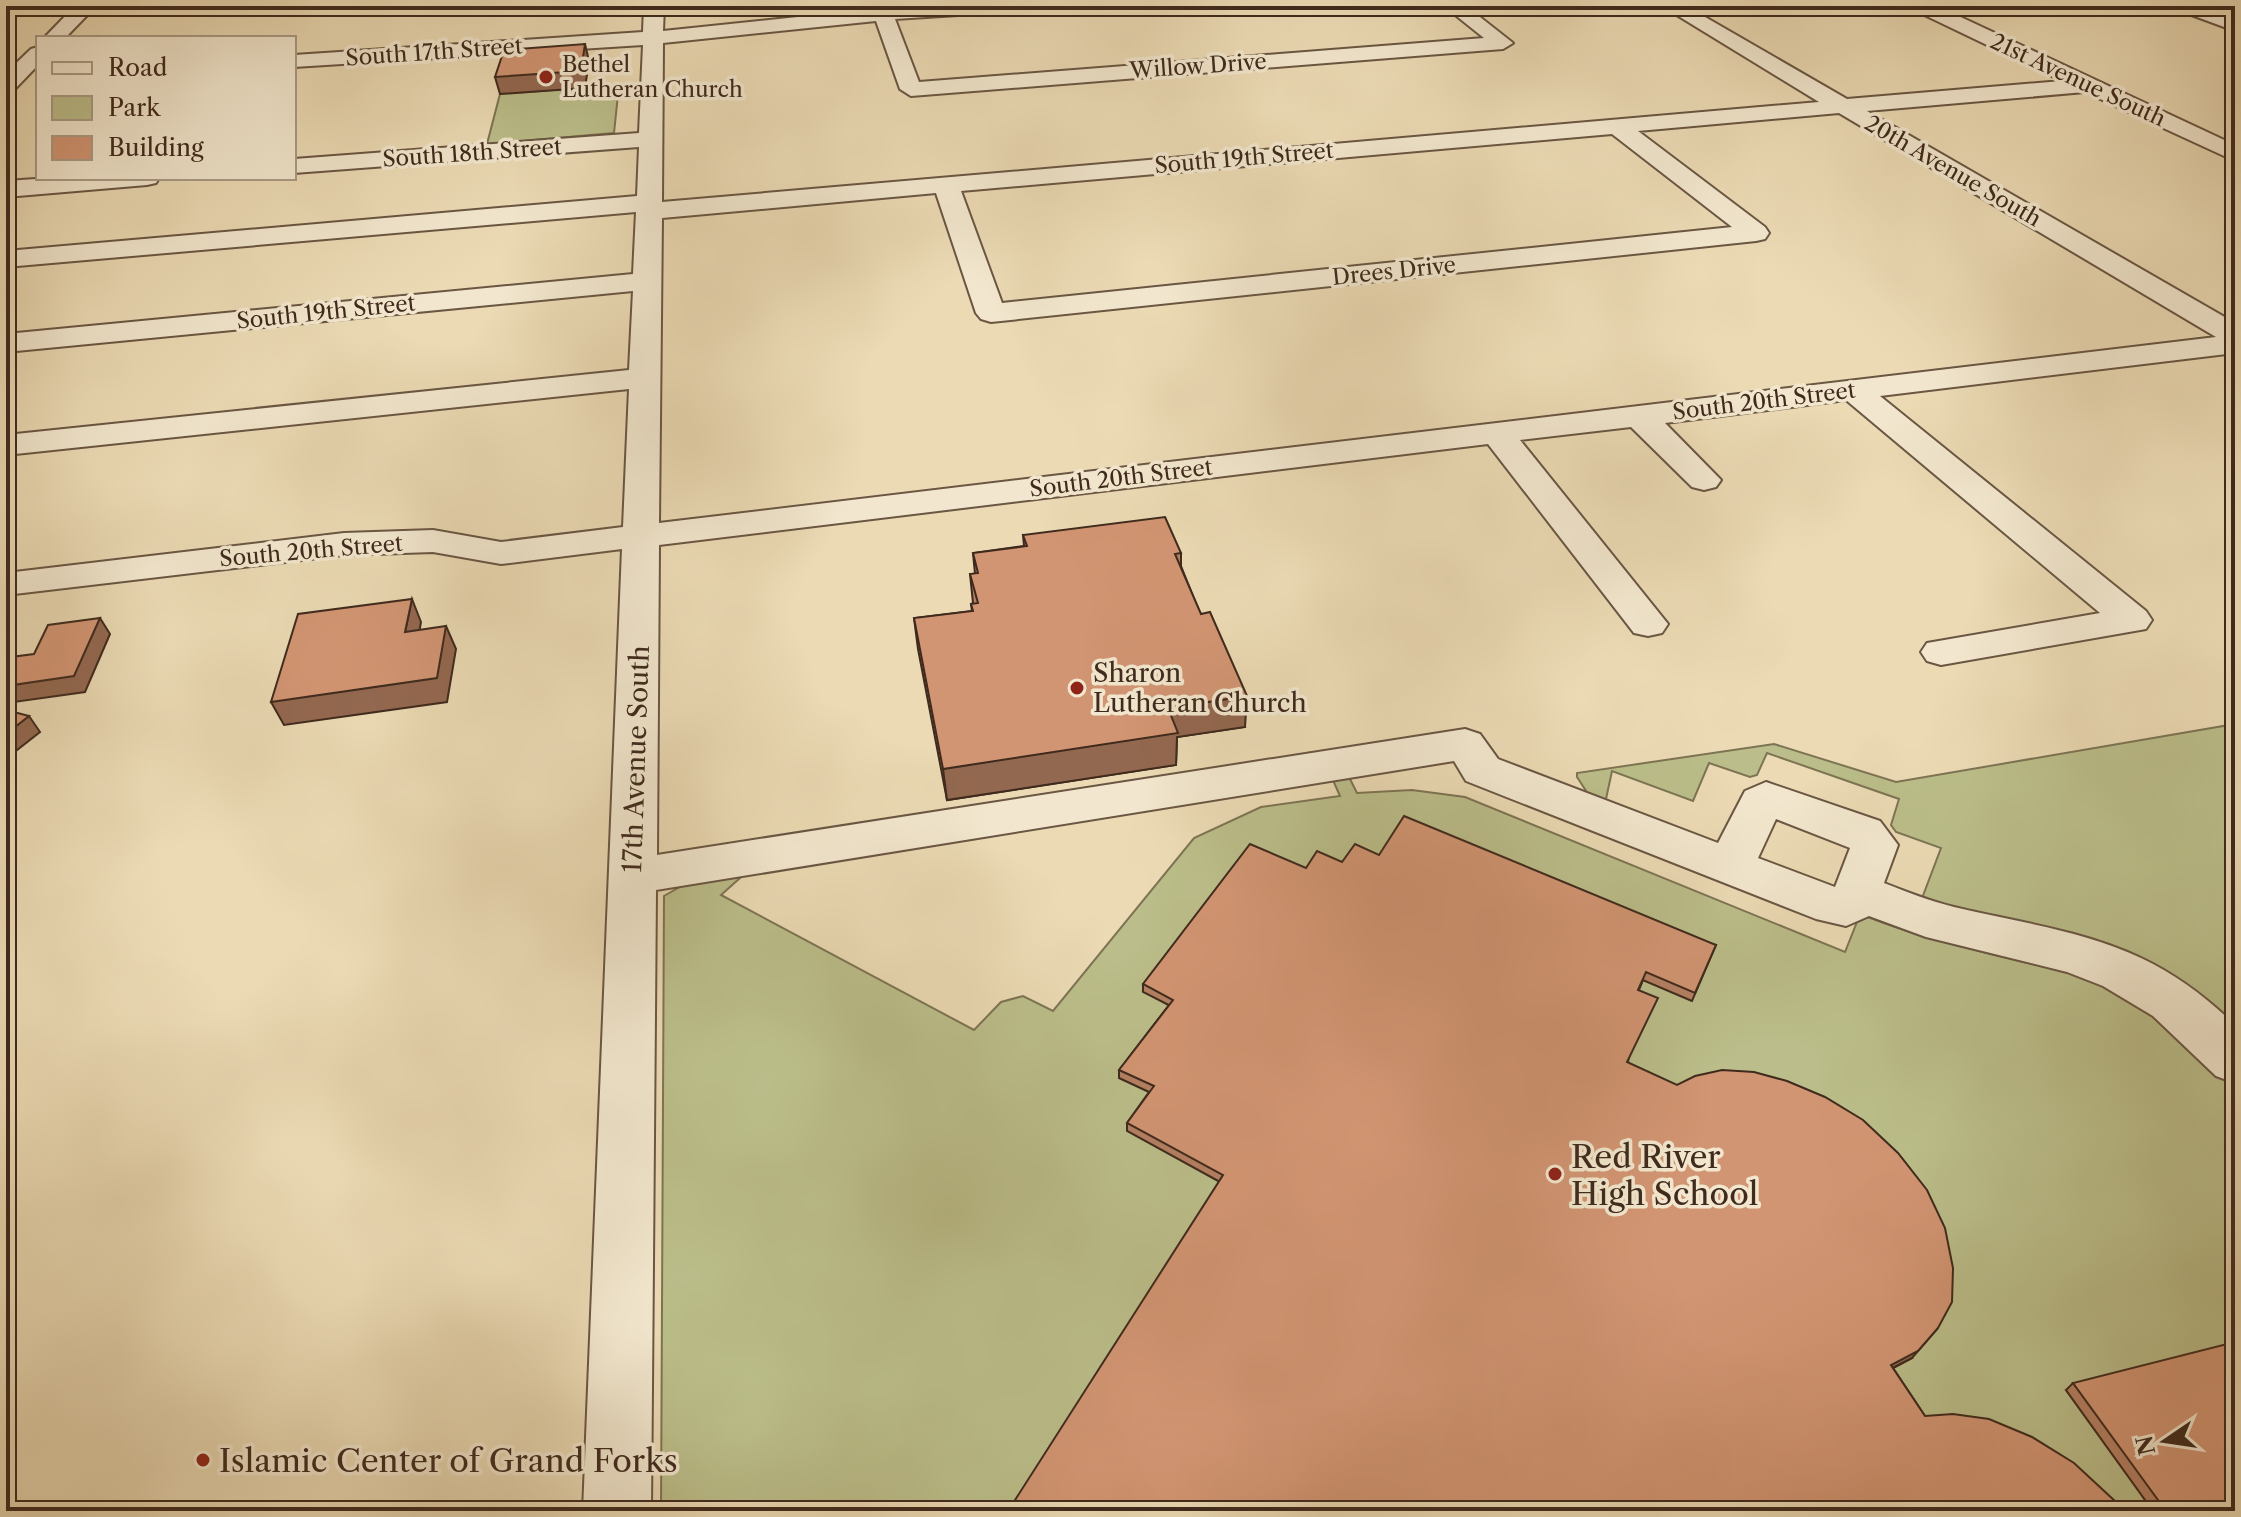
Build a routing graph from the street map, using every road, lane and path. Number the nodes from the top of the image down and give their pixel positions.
1 (86, 6) edge
2 (1005, 6) edge
3 (1454, 6) edge
4 (1672, 6) edge
5 (1921, 6) edge
6 (2185, 6) edge
7 (883, 14) junction
8 (653, 22) edge
9 (2235, 25) edge
10 (56, 36) edge
11 (36, 55) edge
12 (296, 61) edge
13 (36, 77) edge
14 (8, 81) edge
15 (2087, 85) junction
16 (1840, 105) junction
17 (1615, 125) junction
18 (649, 139) junction
19 (2235, 154) edge
20 (296, 166) edge
21 (121, 180) edge
22 (946, 185) junction
23 (6, 189) edge
24 (648, 207) junction
25 (6, 259) edge
26 (646, 281) junction
27 (2235, 336) edge
28 (6, 343) edge
29 (2235, 344) edge
30 (644, 378) junction
31 (1853, 390) junction
32 (1639, 416) junction
33 (1497, 433) junction
34 (6, 445) edge
35 (1704, 480) dead end
36 (642, 536) junction
37 (6, 584) edge
38 (1648, 624) dead end
39 (1941, 652) dead end
40 (1731, 864) junction
41 (633, 876) junction
42 (1857, 892) junction
43 (2235, 1060) edge
44 (617, 1511) edge

1 - 10 street
2 - 7 street, South 17th Street
3 - 7 street, Willow Drive
4 - 16 street, 20th Avenue South
5 - 15 street, 21st Avenue South
6 - 9 street
7 - 8 street, South 17th Street
8 - 12 street, South 17th Street
8 - 18 street, 17th Avenue South
11 - 14 street
13 - 14 street
15 - 16 street, South 19th Street
15 - 19 street, 21st Avenue South
16 - 17 street, South 19th Street
16 - 27 street, 20th Avenue South
17 - 22 street, South 19th Street
17 - 22 street, Drees Drive
18 - 20 street, South 18th Street
18 - 24 street, 17th Avenue South
21 - 23 street
22 - 24 street, South 19th Street
24 - 25 street, South 19th Street
24 - 26 street, 17th Avenue South
26 - 28 street, South 19th Street
26 - 30 street, 17th Avenue South
29 - 31 street, South 20th Street
30 - 34 street
30 - 36 street, 17th Avenue South
31 - 32 street, South 20th Street
31 - 39 street
32 - 33 street, South 20th Street
32 - 35 street
33 - 36 street, South 20th Street
33 - 38 street
36 - 37 street, South 20th Street
36 - 41 street, 17th Avenue South
40 - 41 street
40 - 42 street
40 - 42 street
41 - 44 street, 17th Avenue South
42 - 43 street

